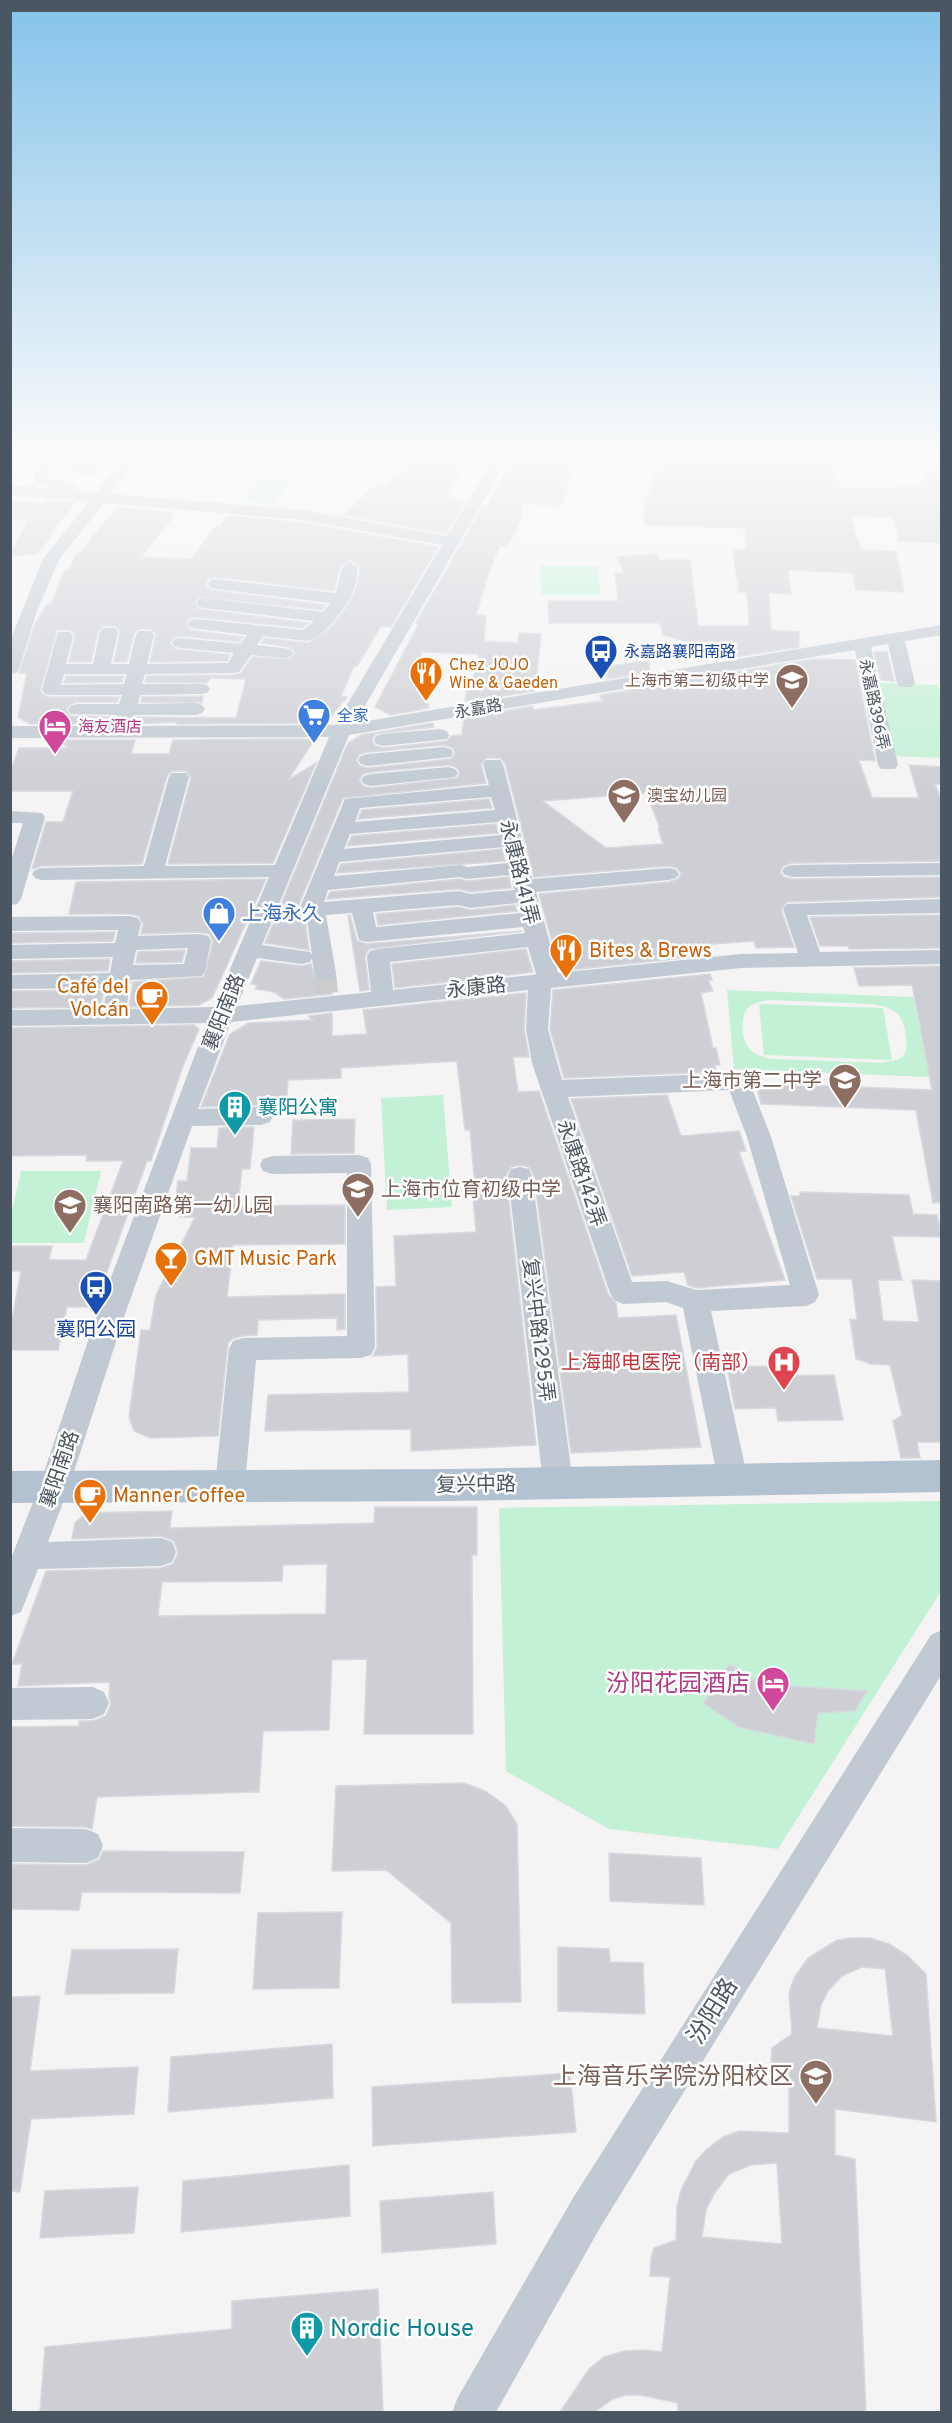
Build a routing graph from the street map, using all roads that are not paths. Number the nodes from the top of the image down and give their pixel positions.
1 (48, 566) edge
2 (442, 566) edge
3 (344, 577) dead end
4 (216, 584) dead end
5 (341, 599) junction
6 (205, 603) dead end
7 (327, 618) junction
8 (197, 624) dead end
9 (258, 631) junction
10 (941, 631) edge
11 (109, 632) dead end
12 (145, 635) dead end
13 (64, 636) dead end
14 (895, 638) junction
15 (182, 643) dead end
16 (862, 644) junction
17 (246, 649) junction
18 (284, 653) dead end
19 (10, 669) edge
20 (56, 669) junction
21 (102, 669) junction
22 (137, 669) junction
23 (906, 683) dead end
24 (132, 689) junction
25 (201, 689) dead end
26 (196, 709) dead end
27 (77, 710) dead end
28 (127, 710) junction
29 (10, 732) edge
30 (122, 732) junction
31 (359, 740) junction
32 (442, 744) dead end
33 (493, 764) dead end
34 (888, 765) dead end
35 (448, 773) dead end
36 (179, 777) dead end
37 (371, 780) junction
38 (500, 790) junction
39 (375, 801) junction
40 (507, 815) junction
41 (10, 818) edge
42 (343, 829) junction
43 (513, 840) junction
44 (19, 844) edge
45 (332, 856) junction
46 (935, 869) edge
47 (15, 870) edge
48 (282, 871) junction
49 (792, 871) dead end
50 (153, 873) junction
51 (42, 874) dead end
52 (669, 874) dead end
53 (524, 883) junction
54 (321, 884) junction
55 (11, 897) edge
56 (942, 905) edge
57 (361, 906) junction
58 (318, 919) dead end
59 (10, 924) edge
60 (534, 929) junction
61 (125, 946) junction
62 (249, 950) junction
63 (10, 952) edge
64 (302, 957) dead end
65 (942, 957) edge
66 (811, 959) junction
67 (120, 976) junction
68 (545, 980) junction
69 (10, 982) edge
70 (327, 990) junction
71 (383, 998) junction
72 (222, 1015) junction
73 (113, 1017) junction
74 (10, 1018) edge
75 (553, 1089) junction
76 (261, 1116) dead end
77 (183, 1118) junction
78 (272, 1165) dead end
79 (520, 1176) dead end
80 (694, 1301) junction
81 (942, 1476) edge
82 (732, 1479) junction
83 (558, 1483) junction
84 (230, 1485) junction
85 (54, 1486) junction
86 (10, 1487) edge
87 (161, 1552) dead end
88 (28, 1556) junction
89 (10, 1602) edge
90 (942, 1645) edge
91 (93, 1703) dead end
92 (10, 1704) edge
93 (10, 1845) edge
94 (86, 1846) dead end
95 (473, 2412) edge

1 - 19 street
2 - 31 street, 襄阳南路
3 - 5 street
4 - 5 street
5 - 7 street
6 - 7 street
7 - 9 street
8 - 9 street
9 - 17 street
10 - 14 street, 永嘉路
11 - 21 street
12 - 22 street
13 - 20 street
14 - 16 street, 永嘉路
14 - 23 street
15 - 17 street
16 - 31 street, 永嘉路
16 - 34 street, 永嘉路396弄
17 - 18 street
17 - 22 street
20 - 21 street
20 - 24 street
21 - 22 street
22 - 24 street
24 - 25 street
24 - 28 street
26 - 28 street
27 - 28 street
28 - 30 street
29 - 30 street, 永嘉路
30 - 31 street, 永嘉路
31 - 32 street
31 - 37 street
31 - 48 street, 襄阳南路
33 - 38 street, 永康路141弄
35 - 37 street
36 - 50 street
37 - 39 street
38 - 39 street
38 - 40 street, 永康路141弄
39 - 42 street
40 - 42 street
40 - 43 street, 永康路141弄
41 - 44 street
42 - 45 street
43 - 45 street
43 - 53 street, 永康路141弄
44 - 47 street
45 - 54 street
46 - 49 street
46 - 56 street
47 - 55 street
48 - 50 street
48 - 62 street, 襄阳南路
50 - 51 street
52 - 53 street
53 - 54 street
53 - 57 street
53 - 60 street, 永康路141弄
54 - 57 street
56 - 66 street
57 - 60 street
58 - 70 street
59 - 61 street
60 - 68 street, 永康路141弄
60 - 71 street
61 - 63 street
61 - 67 street
61 - 67 street
62 - 64 street
62 - 72 street, 襄阳南路
65 - 66 street, 永康路
66 - 68 street, 永康路
67 - 69 street
67 - 73 street
68 - 71 street, 永康路
68 - 75 street, 永康路142弄
70 - 71 street, 永康路
70 - 72 street, 永康路
72 - 73 street, 永康路
72 - 77 street, 襄阳南路
73 - 74 street, 永康路
75 - 80 street, 永康路142弄
75 - 80 street
76 - 77 street
77 - 85 street, 襄阳南路
78 - 84 street
79 - 83 street, 复兴中路1295弄
80 - 82 street
81 - 82 main road, 复兴中路
82 - 83 main road, 复兴中路
83 - 84 main road, 复兴中路
84 - 85 main road, 复兴中路
85 - 86 main road, 复兴中路
85 - 88 street, 襄阳南路
87 - 88 street
88 - 89 street, 襄阳南路
90 - 95 street, 汾阳路
91 - 92 street
93 - 94 street

